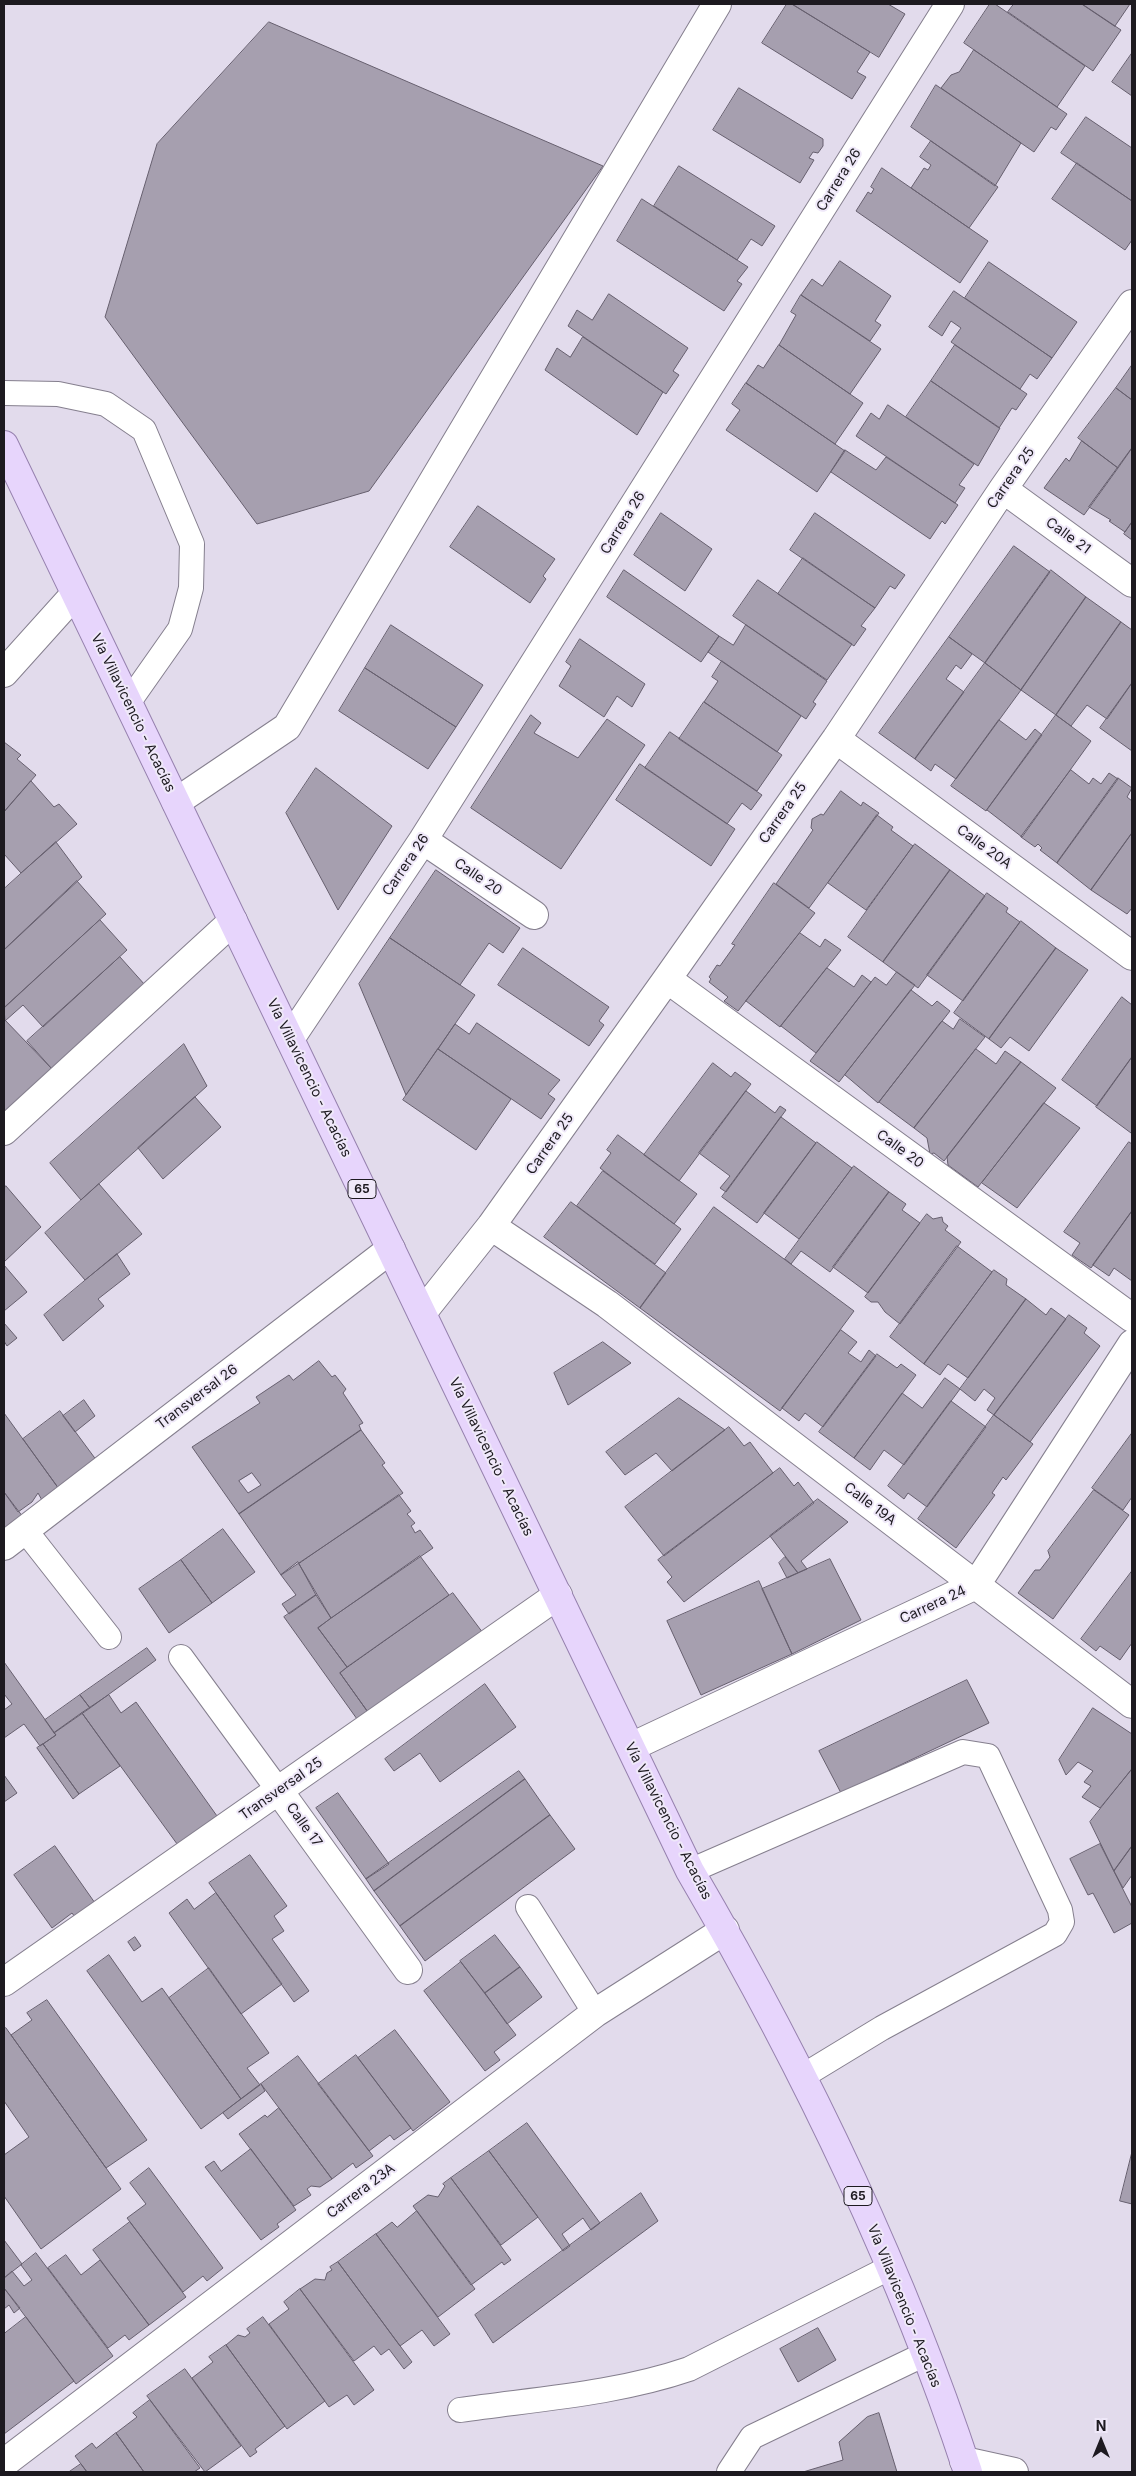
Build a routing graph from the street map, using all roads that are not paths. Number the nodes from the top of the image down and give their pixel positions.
1 (717, 4) edge
2 (950, 4) edge
3 (1132, 304) edge
4 (4, 393) edge
5 (4, 445) edge
6 (1003, 489) junction
7 (1132, 583) edge
8 (75, 594) junction
9 (4, 672) edge
10 (128, 703) junction
11 (836, 739) junction
12 (176, 802) junction
13 (423, 840) junction
14 (534, 915) dead end
15 (233, 922) junction
16 (1132, 956) edge
17 (667, 979) junction
18 (290, 1039) junction
19 (4, 1131) edge
20 (491, 1226) junction
21 (391, 1249) junction
22 (422, 1312) junction
23 (1132, 1318) edge
24 (1132, 1344) edge
25 (14, 1538) edge
26 (976, 1585) junction
27 (558, 1595) junction
28 (108, 1637) dead end
29 (180, 1657) dead end
30 (1132, 1704) edge
31 (631, 1747) junction
32 (279, 1790) junction
33 (690, 1870) junction
34 (528, 1907) dead end
35 (725, 1930) junction
36 (408, 1970) dead end
37 (4, 1982) edge
38 (596, 2013) junction
39 (803, 2076) junction
40 (890, 2267) junction
41 (925, 2354) junction
42 (460, 2410) dead end
43 (4, 2464) edge
44 (966, 2467) edge
45 (729, 2472) edge
46 (1014, 2472) edge

1 - 12 street
2 - 13 street, Carrera 26
3 - 6 street, Carrera 25
4 - 10 lane
5 - 8 main road, Vía Villavicencio - Acacías / 65
6 - 7 street, Calle 21
6 - 11 street, Carrera 25
8 - 9 street
8 - 10 main road, Vía Villavicencio - Acacías / 65
10 - 12 main road, Vía Villavicencio - Acacías / 65
11 - 16 street, Calle 20A
11 - 17 street, Carrera 25
12 - 15 main road, Vía Villavicencio - Acacías / 65
13 - 14 street, Calle 20
13 - 18 street, Carrera 26
15 - 18 main road, Vía Villavicencio - Acacías / 65
15 - 19 street
17 - 20 street, Carrera 25
17 - 23 street, Calle 20
18 - 21 main road, Vía Villavicencio - Acacías / 65
20 - 22 street, Carrera 25
20 - 26 street, Calle 19A
21 - 22 main road, Vía Villavicencio - Acacías / 65
21 - 25 street, Transversal 26
22 - 27 main road, Vía Villavicencio - Acacías / 65
24 - 26 street, Carrera 24
25 - 28 lane
26 - 30 street, Calle 19A
26 - 31 street, Carrera 24
27 - 31 main road, Vía Villavicencio - Acacías / 65
27 - 32 street, Transversal 25
29 - 32 lane, Calle 17
31 - 33 main road, Vía Villavicencio - Acacías / 65
32 - 36 street, Calle 17
32 - 37 street, Transversal 25
33 - 35 main road, Vía Villavicencio - Acacías / 65
33 - 39 lane
34 - 38 lane
35 - 38 street, Carrera 23A
35 - 39 main road, Vía Villavicencio - Acacías / 65
38 - 43 street, Carrera 23A
39 - 40 main road, Vía Villavicencio - Acacías / 65
40 - 41 main road, Vía Villavicencio - Acacías / 65
40 - 42 lane
41 - 44 main road, Vía Villavicencio - Acacías / 65
41 - 45 lane
44 - 46 street

